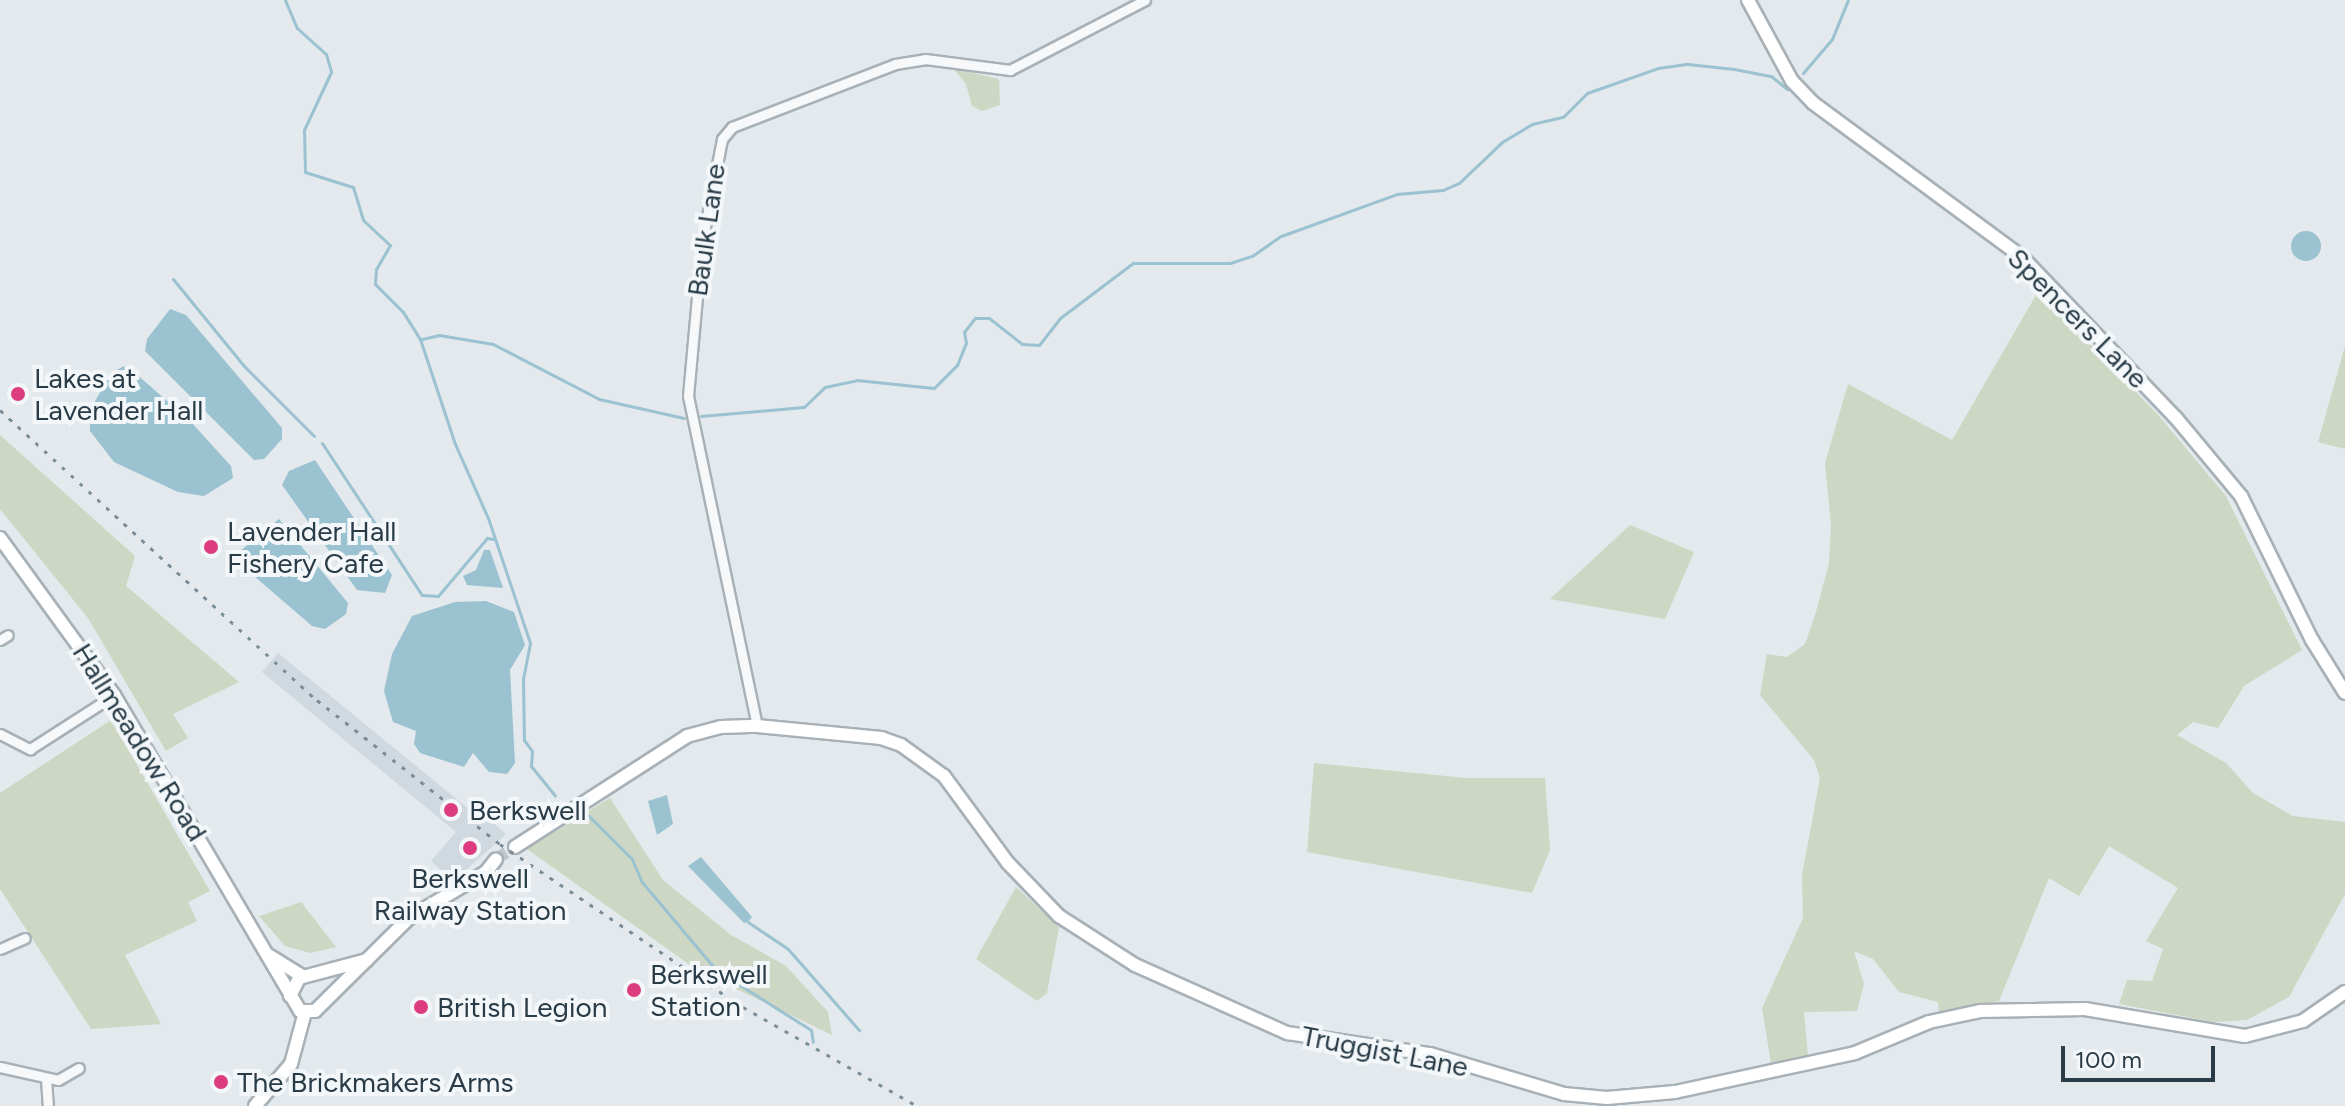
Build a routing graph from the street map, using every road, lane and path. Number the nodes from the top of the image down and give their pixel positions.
1 (1145, 0) edge
2 (1748, 0) edge
3 (0, 538) edge
4 (2345, 693) edge
5 (114, 695) junction
6 (757, 726) junction
7 (0, 734) edge
8 (515, 847) tunnel mouth
9 (496, 859) tunnel mouth
10 (25, 938) dead end
11 (0, 949) edge
12 (268, 954) junction
13 (370, 958) junction
14 (310, 977) junction
15 (2345, 992) edge
16 (290, 996) junction
17 (326, 1000) junction
18 (305, 1012) junction
19 (0, 1067) edge
20 (79, 1068) dead end
21 (46, 1079) junction
22 (48, 1106) edge
23 (255, 1106) edge

1 - 6 street, Baulk Lane
2 - 4 street, Spencers Lane
3 - 5 street, Hallmeadow Road
5 - 7 street
5 - 12 street, Hallmeadow Road
6 - 8 street, Truggist Lane
6 - 15 street, Truggist Lane
9 - 13 street
10 - 11 street
12 - 14 street, Hallmeadow Road
12 - 16 street, Hallmeadow Road
13 - 14 street
13 - 17 street
14 - 16 street
14 - 17 street
16 - 18 street
17 - 18 street
18 - 23 street
19 - 21 street
20 - 21 street
21 - 22 street

